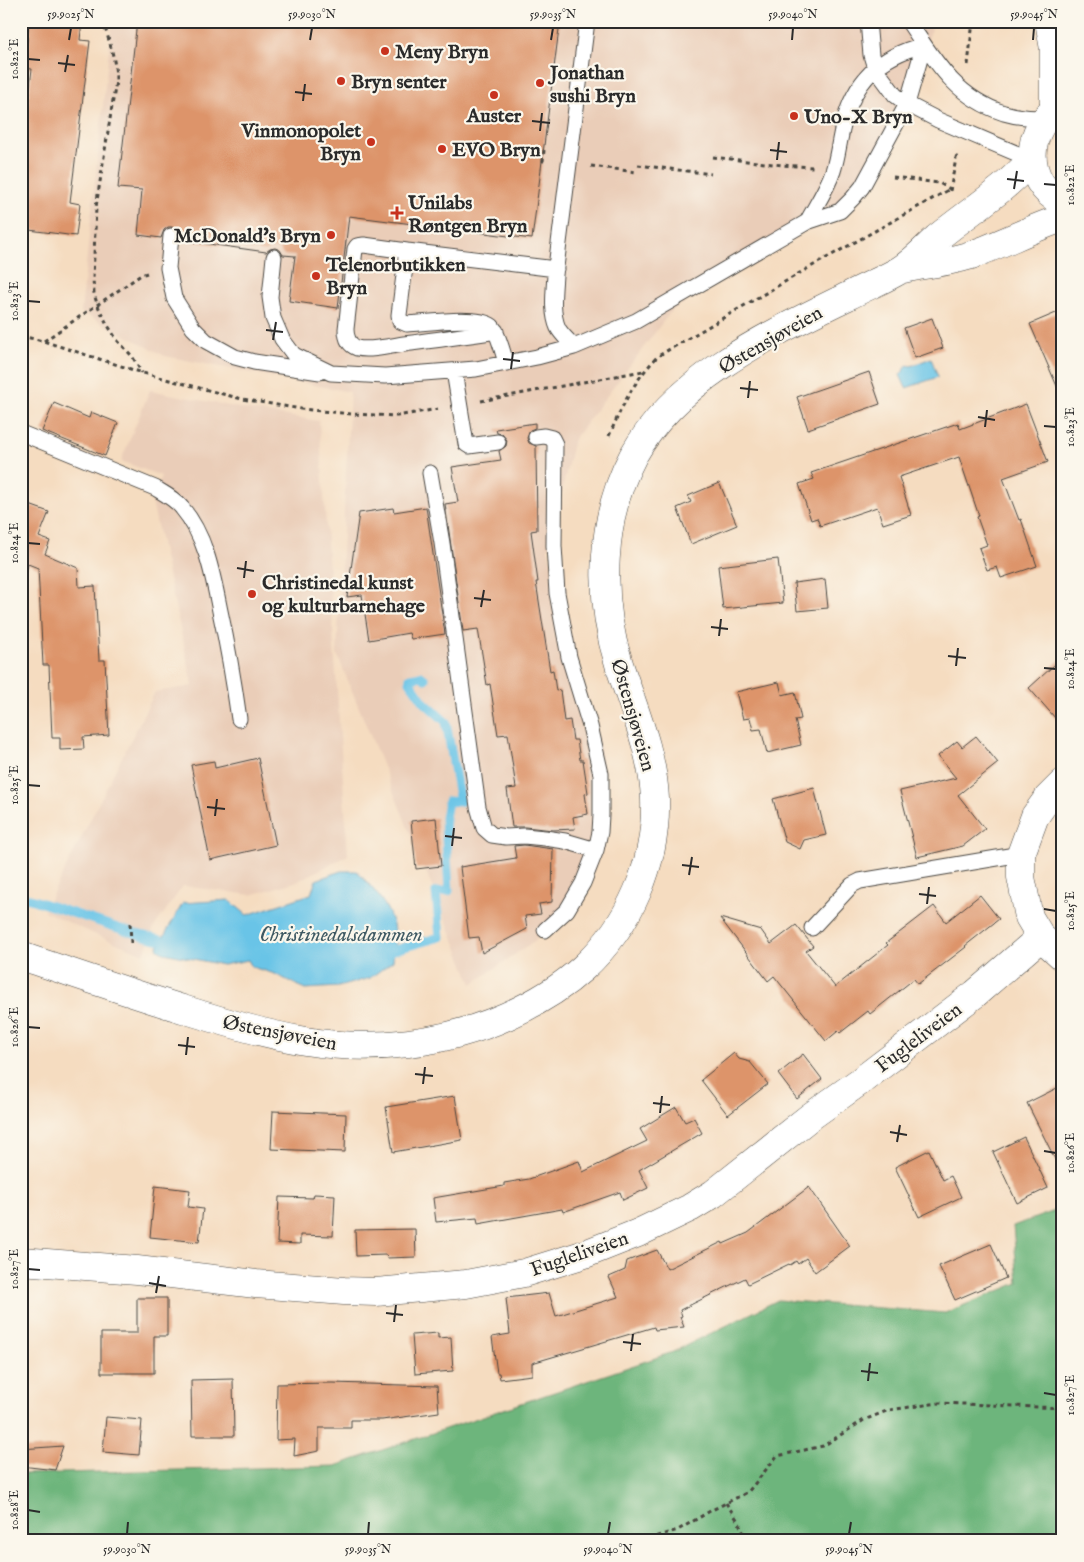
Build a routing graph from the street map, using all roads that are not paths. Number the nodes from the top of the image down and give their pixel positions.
1 (587, 21) edge
2 (868, 21) edge
3 (908, 21) edge
4 (1049, 21) edge
5 (924, 45) junction
6 (875, 68) junction
7 (907, 104) junction
8 (1054, 110) edge
9 (1032, 160) junction
10 (1063, 203) edge
11 (1063, 218) edge
12 (807, 222) junction
13 (171, 236) dead end
14 (407, 251) junction
15 (274, 257) dead end
16 (556, 269) junction
17 (902, 269) junction
18 (496, 331) junction
19 (574, 346) junction
20 (506, 362) junction
21 (454, 371) junction
22 (332, 373) junction
23 (21, 433) edge
24 (536, 437) dead end
25 (498, 442) dead end
26 (430, 473) dead end
27 (239, 720) dead end
28 (1063, 783) edge
29 (596, 850) junction
30 (1021, 854) junction
31 (812, 928) dead end
32 (545, 930) dead end
33 (1041, 937) junction
34 (21, 956) edge
35 (1063, 957) edge
36 (21, 1261) edge

1 - 16 lane
2 - 6 lane
3 - 5 lane
4 - 8 main road
5 - 6 lane
5 - 7 lane
5 - 8 lane
6 - 7 lane
6 - 12 lane
7 - 9 lane
7 - 12 lane
8 - 9 main road
9 - 10 main road
9 - 17 main road, Østensjøveien
11 - 17 main road, Østensjøveien
12 - 19 lane
13 - 22 lane
14 - 16 lane
14 - 18 lane
14 - 18 lane
15 - 22 lane
16 - 19 lane
17 - 34 main road, Østensjøveien
18 - 20 lane
19 - 20 lane
20 - 21 lane
21 - 22 lane
21 - 25 lane
23 - 27 lane
24 - 29 lane
26 - 29 lane
28 - 30 main road
29 - 32 lane
30 - 31 lane
30 - 33 main road
33 - 35 main road
33 - 36 main road, Fugleliveien

